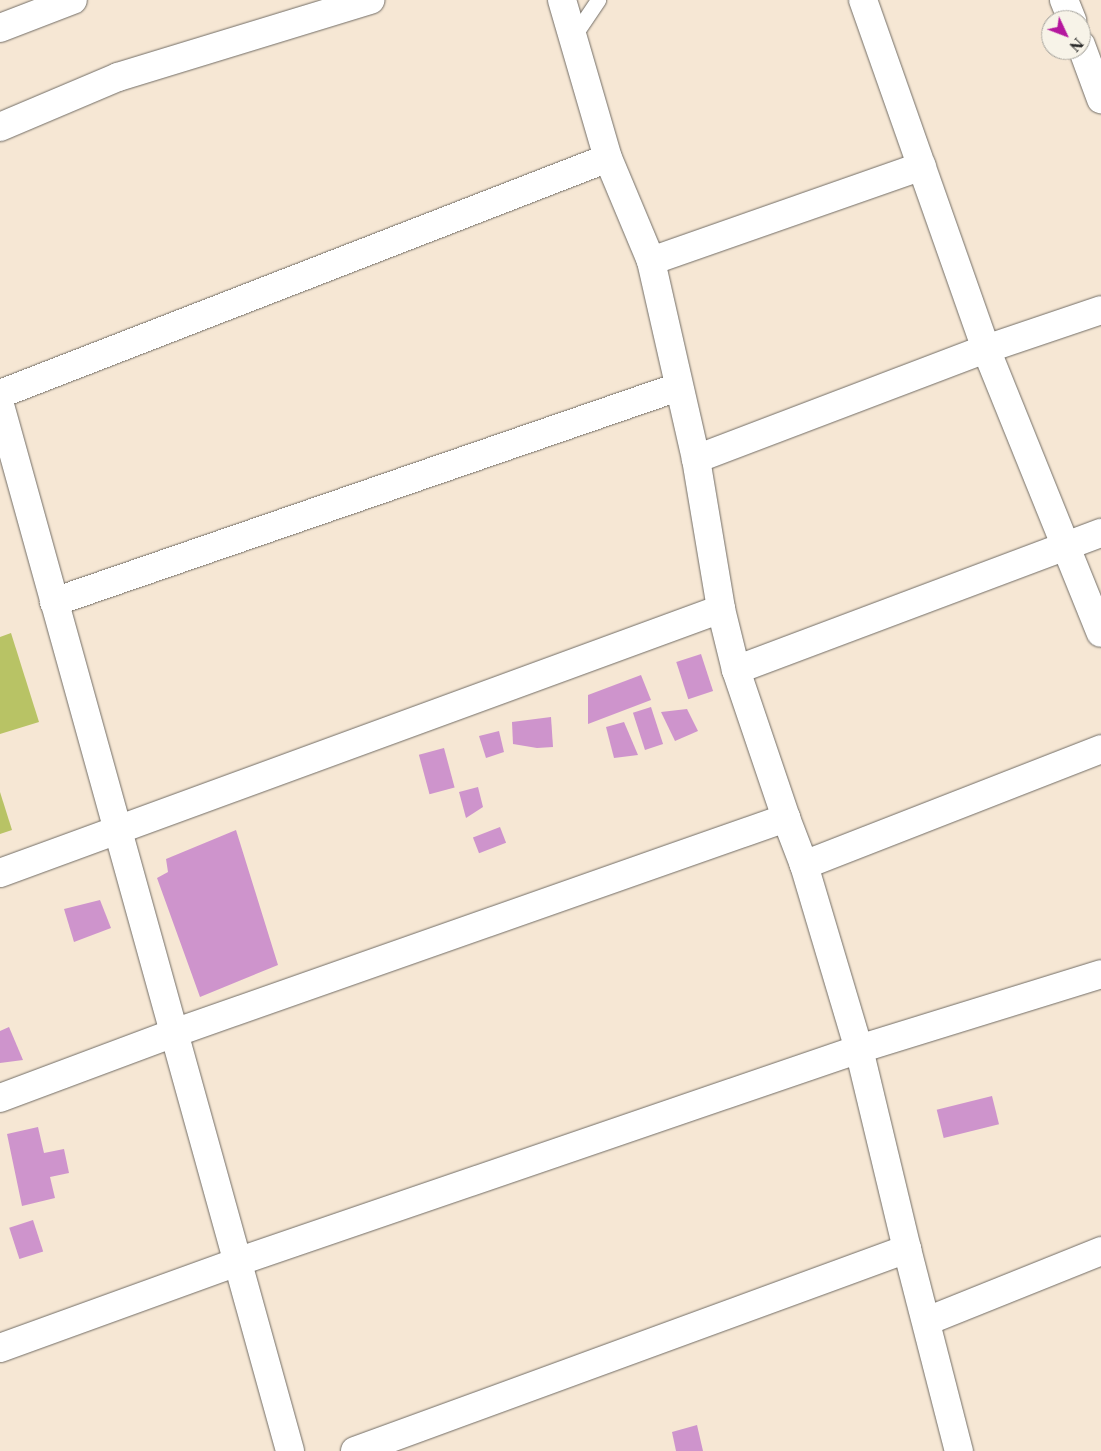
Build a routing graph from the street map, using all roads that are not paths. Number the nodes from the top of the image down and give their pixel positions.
1 (73, 0) edge
2 (370, 0) edge
3 (562, 0) edge
4 (598, 0) edge
5 (863, 0) edge
6 (0, 28) edge
7 (573, 37) junction
8 (1086, 60) edge
9 (1101, 99) edge
10 (0, 127) edge
11 (608, 158) junction
12 (922, 166) junction
13 (651, 261) junction
14 (1101, 310) edge
15 (986, 349) junction
16 (678, 387) junction
17 (0, 394) edge
18 (0, 405) edge
19 (696, 459) junction
20 (1101, 533) edge
21 (1066, 547) junction
22 (54, 602) junction
23 (721, 609) junction
24 (1101, 633) edge
25 (736, 670) junction
26 (1101, 749) edge
27 (786, 818) junction
28 (117, 830) junction
29 (804, 865) junction
30 (0, 873) edge
31 (1101, 974) edge
32 (174, 1033) junction
33 (859, 1049) junction
34 (0, 1098) edge
35 (907, 1249) junction
36 (1101, 1251) edge
37 (238, 1262) junction
38 (927, 1320) junction
39 (0, 1348) edge
40 (290, 1451) edge
41 (355, 1451) edge
42 (959, 1451) edge

1 - 6 main road
2 - 10 main road
3 - 7 main road
4 - 7 lane
5 - 12 main road
7 - 11 main road
8 - 9 main road
11 - 13 main road
11 - 17 main road
12 - 13 main road
12 - 15 main road
13 - 16 main road
14 - 15 main road
15 - 19 main road
15 - 21 main road
16 - 19 main road
16 - 22 main road
18 - 22 main road
19 - 23 main road
20 - 21 main road
21 - 24 main road
21 - 25 main road
22 - 28 main road
23 - 25 main road
23 - 28 main road
25 - 27 main road
26 - 29 main road
27 - 29 main road
27 - 32 main road
28 - 30 main road
28 - 32 main road
29 - 33 main road
31 - 33 main road
32 - 34 main road
32 - 37 main road
33 - 35 main road
33 - 37 main road
35 - 38 main road
35 - 41 main road
36 - 38 main road
37 - 39 main road
37 - 40 main road
38 - 42 main road

